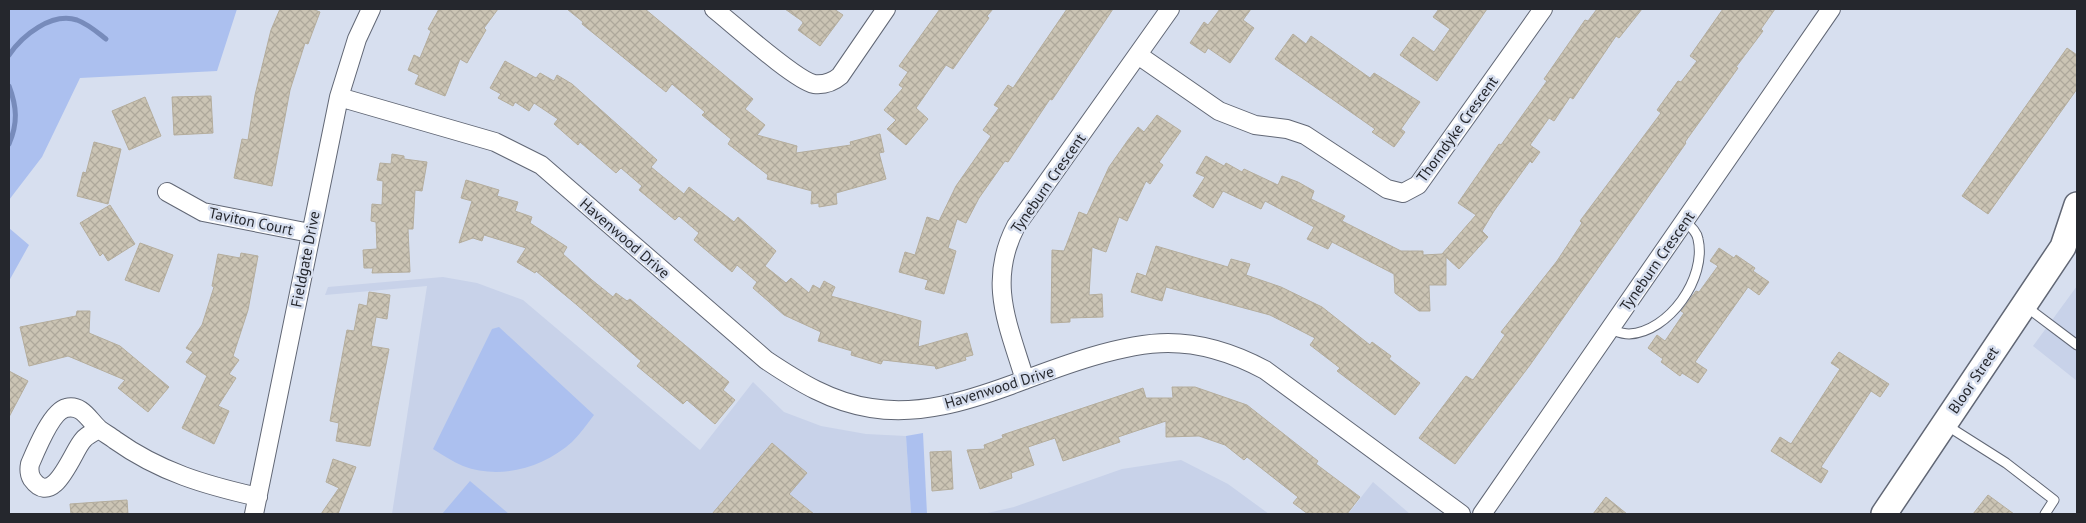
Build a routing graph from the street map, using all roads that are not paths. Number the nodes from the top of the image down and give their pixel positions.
1 (371, 9) edge
2 (714, 9) edge
3 (886, 9) edge
4 (1170, 9) edge
5 (1543, 9) edge
6 (1831, 9) edge
7 (1138, 55) junction
8 (339, 97) junction
9 (167, 192) dead end
10 (2077, 205) edge
11 (1685, 221) junction
12 (310, 233) junction
13 (2070, 241) edge
14 (2024, 305) junction
15 (1610, 329) junction
16 (2077, 345) edge
17 (1025, 380) junction
18 (1943, 424) junction
19 (99, 429) junction
20 (258, 497) junction
21 (254, 514) edge
22 (1461, 514) edge
23 (1482, 514) edge
24 (1884, 514) edge
25 (2044, 514) edge

1 - 8 street, Fieldgate Drive
2 - 3 street
4 - 7 street, Tyneburn Crescent
5 - 7 street, Thorndyke Crescent
6 - 11 street, Tyneburn Crescent
7 - 17 street, Tyneburn Crescent
8 - 12 street, Fieldgate Drive
8 - 17 street, Havenwood Drive
9 - 12 street, Taviton Court
10 - 13 main road, Bloor Street
11 - 15 street, Tyneburn Crescent
11 - 15 lane
12 - 20 street, Fieldgate Drive
13 - 14 main road, Bloor Street
14 - 16 lane
14 - 18 main road, Bloor Street
15 - 23 street, Tyneburn Crescent
17 - 22 street, Havenwood Drive
18 - 24 main road, Bloor Street
18 - 25 lane
19 - 19 street
19 - 20 street
20 - 21 street, Fieldgate Drive

